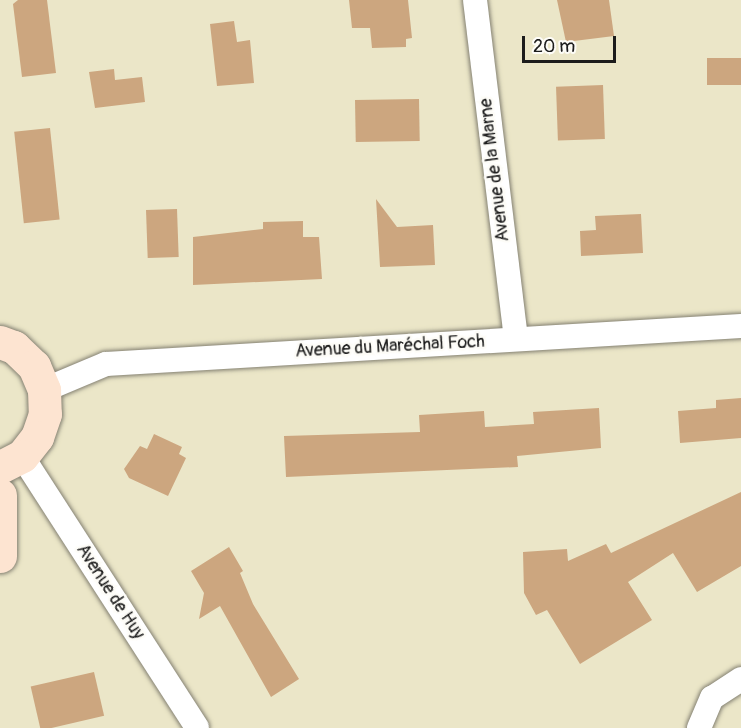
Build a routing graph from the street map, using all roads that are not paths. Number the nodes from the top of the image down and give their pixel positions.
1 (475, 0) edge
2 (741, 326) edge
3 (516, 339) junction
4 (0, 342) edge
5 (44, 390) junction
6 (11, 462) edge
7 (0, 495) edge
8 (0, 556) edge
9 (741, 679) edge
10 (197, 728) edge
11 (699, 728) edge

1 - 3 street, Avenue de la Marne
2 - 3 street, Avenue du Maréchal Foch
3 - 5 street, Avenue du Maréchal Foch
4 - 5 street
5 - 6 street
6 - 10 street, Avenue de Huy
7 - 8 street
9 - 11 street

